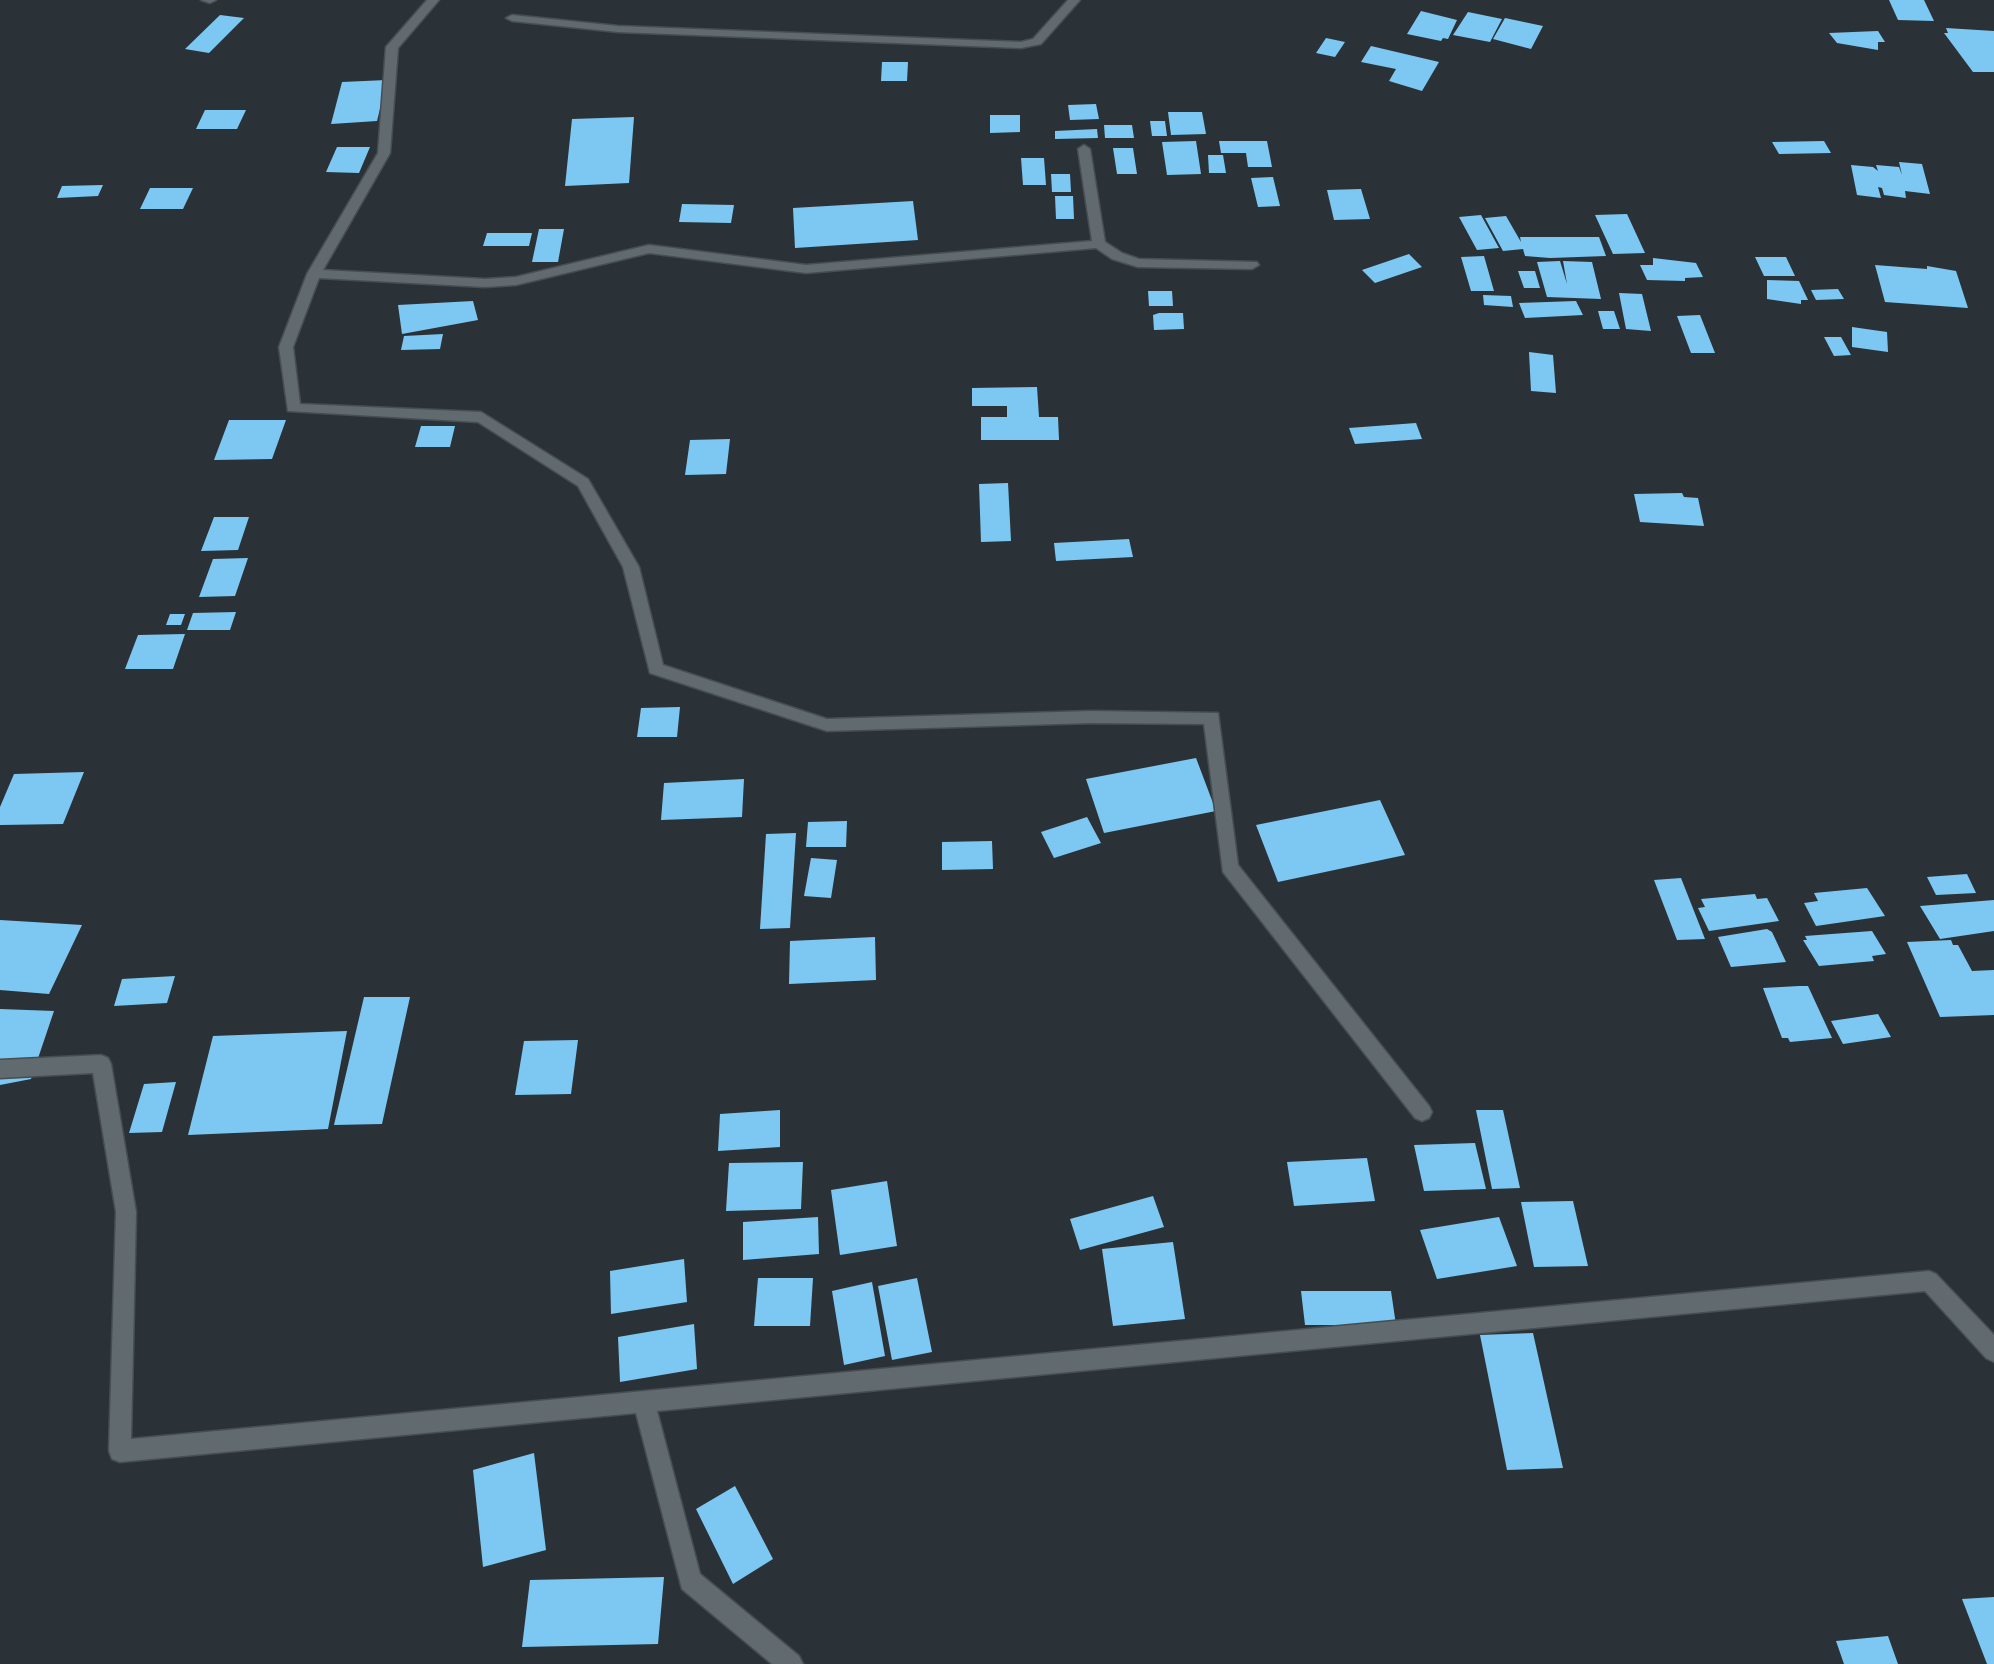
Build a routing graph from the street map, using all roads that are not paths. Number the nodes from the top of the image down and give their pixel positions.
1 (433, 0) edge
2 (1074, 0) edge
3 (512, 18) dead end
4 (1084, 149) dead end
5 (1098, 244) junction
6 (1252, 265) dead end
7 (314, 274) junction
8 (0, 1069) edge
9 (1422, 1112) dead end
10 (1994, 1351) edge
11 (644, 1402) junction
12 (791, 1664) edge

1 - 7 street
2 - 3 street
4 - 5 street
5 - 6 street
5 - 7 street
7 - 9 street
8 - 11 street
10 - 11 street
11 - 12 street

